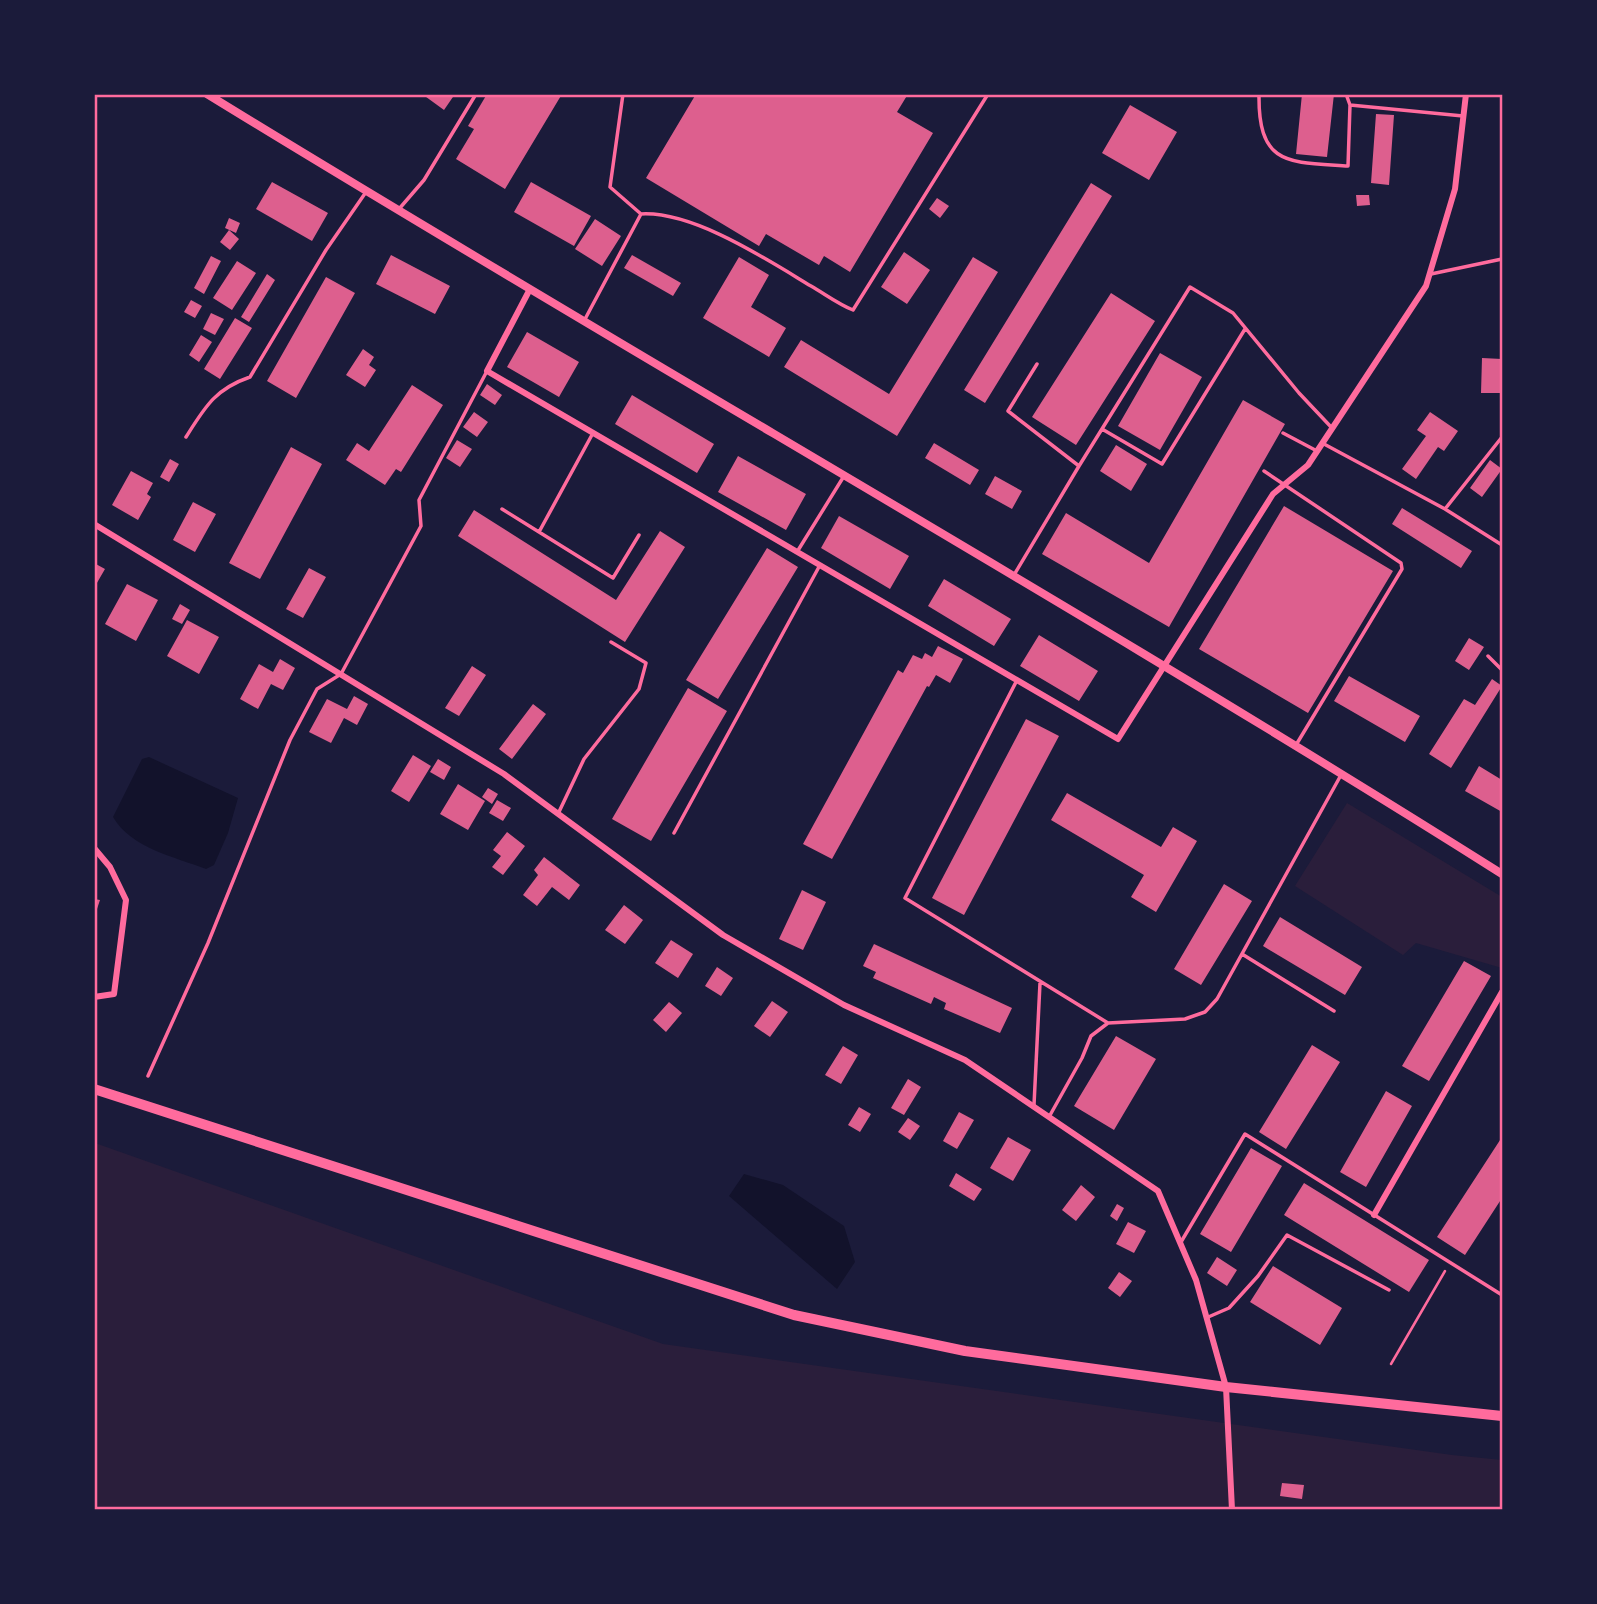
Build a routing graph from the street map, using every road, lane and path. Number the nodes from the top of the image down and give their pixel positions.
1 (206, 94) edge
2 (476, 94) edge
3 (623, 94) edge
4 (988, 94) edge
5 (1259, 94) edge
6 (1346, 94) edge
7 (1466, 94) edge
8 (1350, 105) junction
9 (1463, 116) junction
10 (366, 192) junction
11 (398, 211) junction
12 (641, 214) junction
13 (1503, 259) edge
14 (1429, 275) junction
15 (530, 289) junction
16 (584, 321) junction
17 (1245, 329) junction
18 (1037, 364) dead end
19 (487, 371) junction
20 (1332, 428) junction
21 (1102, 429) junction
22 (593, 433) junction
23 (1283, 433) dead end
24 (186, 437) dead end
25 (1503, 437) edge
26 (1322, 443) junction
27 (1317, 451) junction
28 (1079, 466) junction
29 (1265, 471) dead end
30 (845, 475) junction
31 (1286, 484) junction
32 (502, 509) dead end
33 (1445, 509) junction
34 (94, 524) edge
35 (540, 532) junction
36 (639, 535) dead end
37 (1503, 545) edge
38 (797, 552) junction
39 (820, 565) junction
40 (1014, 576) junction
41 (611, 642) dead end
42 (1488, 656) dead end
43 (1166, 666) junction
44 (1503, 670) edge
45 (341, 674) junction
46 (1017, 680) junction
47 (1296, 745) junction
48 (1342, 773) junction
49 (558, 814) junction
50 (674, 833) dead end
51 (94, 848) edge
52 (1503, 874) edge
53 (1242, 954) junction
54 (1040, 982) junction
55 (1503, 992) edge
56 (94, 998) edge
57 (1334, 1012) dead end
58 (1108, 1023) junction
59 (148, 1076) dead end
60 (94, 1089) edge
61 (1034, 1107) junction
62 (1049, 1117) junction
63 (1374, 1214) junction
64 (1180, 1244) junction
65 (1451, 1263) junction
66 (1389, 1290) dead end
67 (1503, 1295) edge
68 (1206, 1318) junction
69 (1391, 1364) dead end
70 (1226, 1387) junction
71 (1503, 1416) edge
72 (1233, 1510) edge

1 - 10 street
2 - 11 lane
3 - 12 lane
4 - 12 lane
5 - 8 lane
6 - 8 lane
7 - 9 street
8 - 9 lane
9 - 14 street
10 - 11 street
10 - 24 lane
11 - 15 street
12 - 16 lane
13 - 14 lane
14 - 20 street
15 - 16 street
15 - 19 street
16 - 30 street
17 - 20 lane
17 - 21 lane
17 - 21 lane
18 - 28 lane
19 - 22 street
19 - 45 lane
20 - 26 street
21 - 28 lane
22 - 35 lane
22 - 38 street
23 - 27 lane
25 - 33 lane
26 - 27 street
26 - 33 lane
27 - 31 street
28 - 40 lane
29 - 31 lane
30 - 38 lane
30 - 40 street
31 - 43 street
31 - 47 lane
32 - 35 lane
33 - 37 lane
34 - 45 street
35 - 36 lane
38 - 39 street
39 - 46 street
39 - 50 lane
40 - 43 street
41 - 49 lane
42 - 44 lane
43 - 46 street
43 - 47 street
45 - 49 street
45 - 59 lane
46 - 54 lane
47 - 48 street
48 - 52 street
48 - 53 lane
49 - 61 street
51 - 56 street
53 - 57 lane
53 - 58 lane
54 - 58 lane
54 - 61 lane
55 - 63 street
58 - 62 lane
60 - 70 main road
61 - 62 street
62 - 64 street
63 - 64 lane
63 - 65 lane
64 - 68 street
65 - 67 lane
65 - 69 path
66 - 68 lane
68 - 70 street
70 - 71 main road
70 - 72 street

